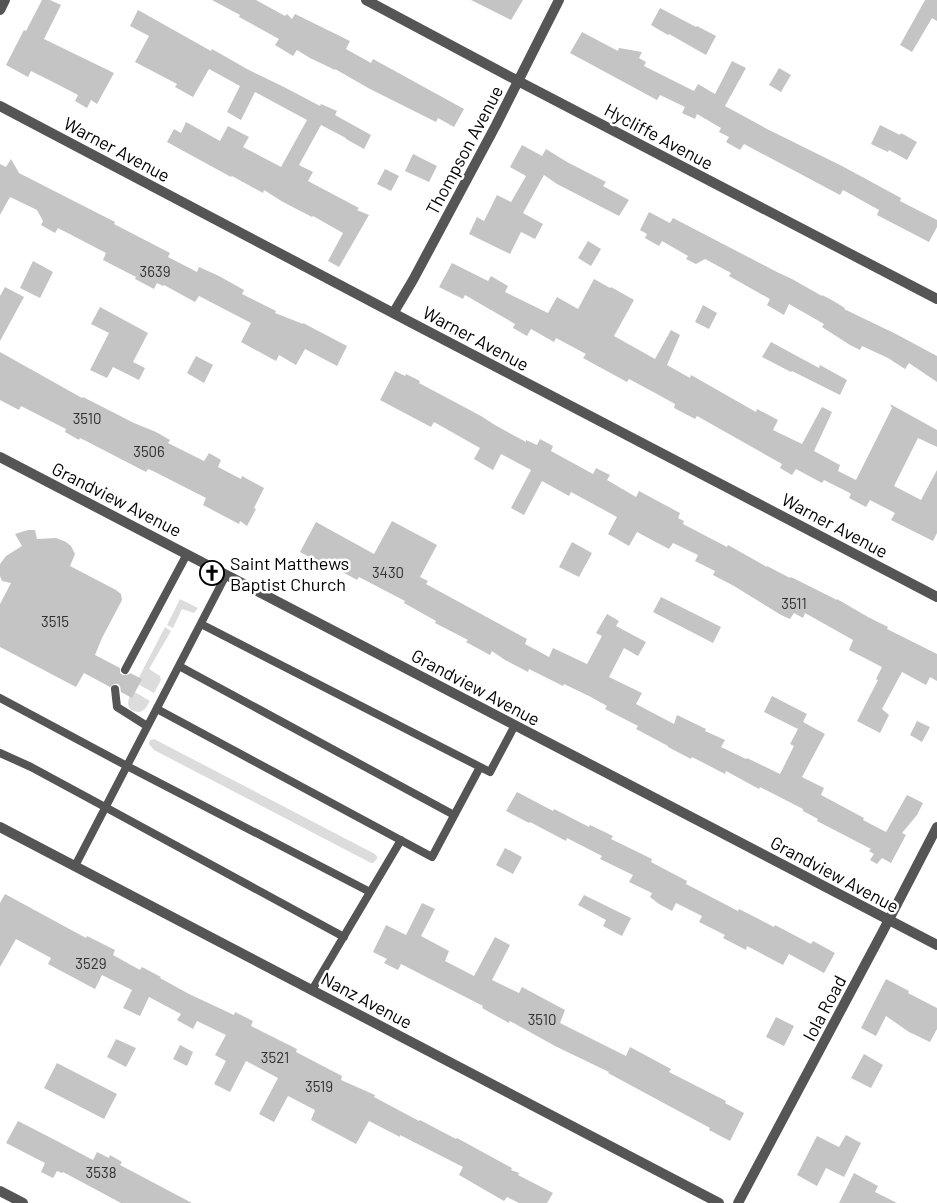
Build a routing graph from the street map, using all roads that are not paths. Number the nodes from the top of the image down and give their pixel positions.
1 (5, 0) edge
2 (366, 0) edge
3 (559, 0) edge
4 (0, 10) edge
5 (518, 81) junction
6 (0, 106) edge
7 (937, 299) edge
8 (394, 312) junction
9 (0, 457) edge
10 (187, 554) junction
11 (226, 575) junction
12 (937, 597) edge
13 (201, 624) junction
14 (179, 666) junction
15 (125, 670) dead end
16 (115, 689) dead end
17 (0, 698) edge
18 (157, 708) junction
19 (515, 725) junction
20 (147, 726) junction
21 (0, 753) edge
22 (127, 766) junction
23 (480, 766) junction
24 (106, 807) junction
25 (454, 816) junction
26 (0, 827) edge
27 (937, 827) edge
28 (401, 840) junction
29 (75, 866) junction
30 (370, 892) junction
31 (888, 919) junction
32 (344, 937) junction
33 (937, 945) edge
34 (312, 990) junction
35 (0, 1191) edge
36 (23, 1203) edge
37 (719, 1203) edge
38 (738, 1203) edge

1 - 4 street
2 - 5 street, Hycliffe Avenue
3 - 5 street, Thompson Avenue
5 - 7 street, Hycliffe Avenue
5 - 8 street, Thompson Avenue
6 - 8 street, Warner Avenue
8 - 12 street, Warner Avenue
9 - 10 street, Grandview Avenue
10 - 11 street, Grandview Avenue
10 - 15 lane
11 - 13 lane
11 - 19 street, Grandview Avenue
13 - 14 lane
13 - 23 lane
14 - 18 lane
14 - 25 lane
16 - 20 lane
17 - 22 lane
18 - 20 lane
18 - 28 lane
19 - 23 lane
19 - 31 street, Grandview Avenue
20 - 22 lane
21 - 24 lane
22 - 24 lane
22 - 30 lane
23 - 25 lane
24 - 29 lane
24 - 32 lane
25 - 28 lane
26 - 29 street, Nanz Avenue
27 - 31 street, Iola Road
28 - 30 lane
29 - 34 street, Nanz Avenue
30 - 32 lane
31 - 33 street, Grandview Avenue
31 - 38 street, Iola Road
32 - 34 lane
34 - 37 street, Nanz Avenue
35 - 36 street

